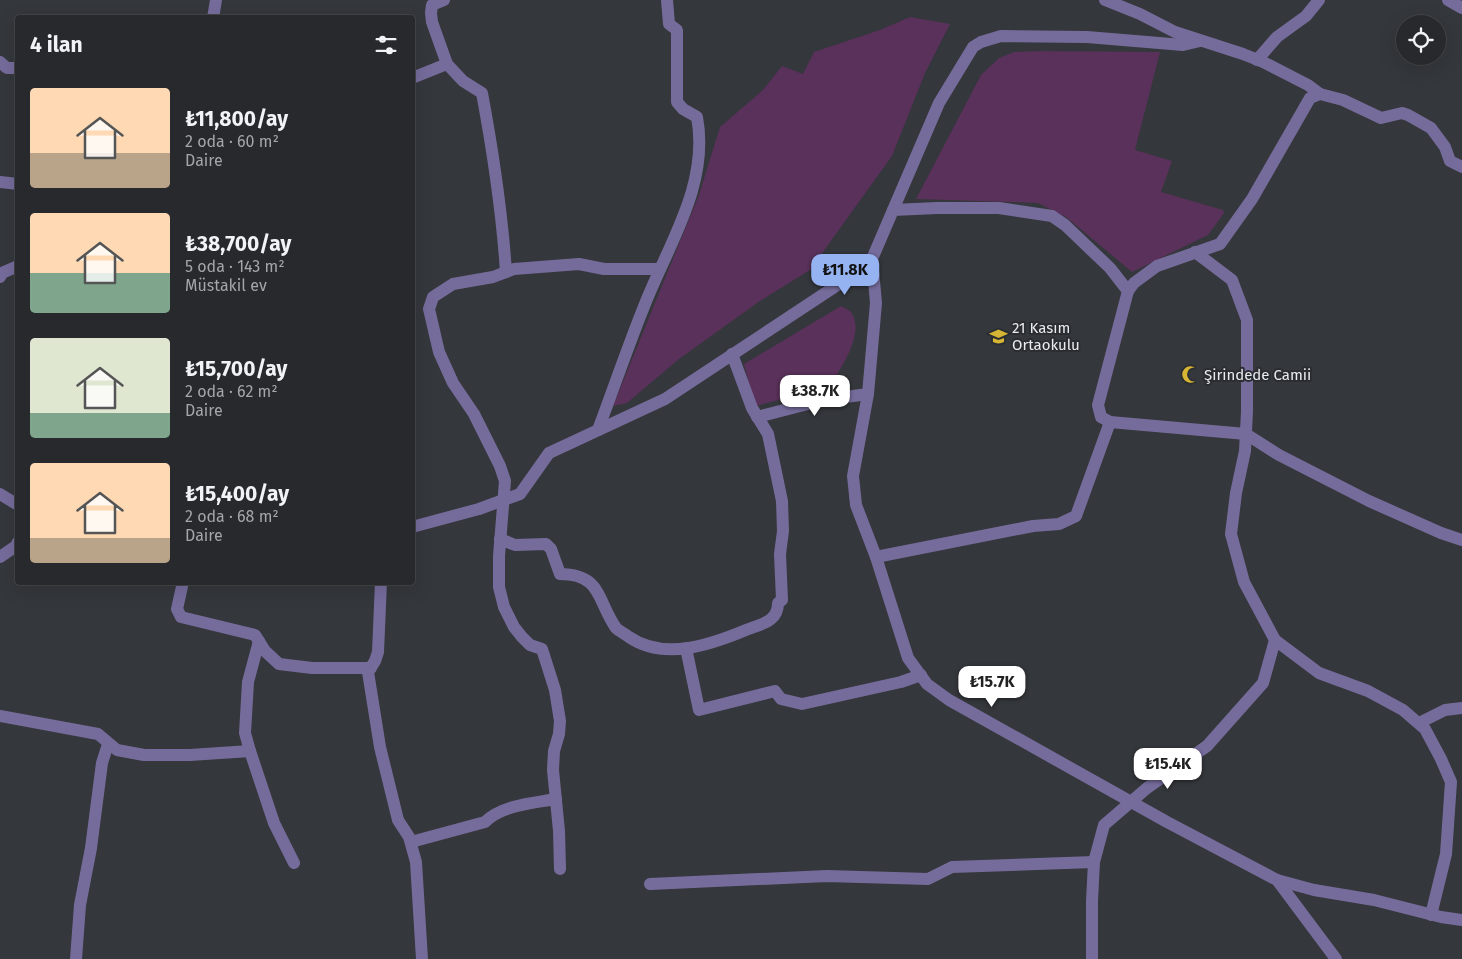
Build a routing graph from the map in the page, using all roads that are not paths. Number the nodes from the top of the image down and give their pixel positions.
1 (216, 0) edge
2 (444, 0) edge
3 (667, 0) edge
4 (1105, 0) edge
5 (1319, 0) edge
6 (1448, 0) edge
7 (1462, 8) edge
8 (214, 15) edge
9 (1200, 41) junction
10 (1257, 60) junction
11 (0, 62) edge
12 (447, 64) junction
13 (15, 68) edge
14 (415, 77) edge
15 (1320, 94) junction
16 (1462, 167) edge
17 (0, 182) edge
18 (15, 184) edge
19 (893, 210) junction
20 (1195, 252) junction
21 (872, 259) junction
22 (15, 267) edge
23 (660, 269) junction
24 (506, 272) junction
25 (0, 277) edge
26 (1128, 291) junction
27 (732, 354) junction
28 (868, 394) junction
29 (757, 417) junction
30 (1110, 422) junction
31 (598, 430) junction
32 (1246, 434) junction
33 (0, 494) edge
34 (502, 500) junction
35 (15, 503) edge
36 (415, 527) edge
37 (500, 538) junction
38 (1462, 540) edge
39 (15, 547) edge
40 (0, 557) edge
41 (876, 557) junction
42 (182, 585) edge
43 (381, 585) edge
44 (1275, 640) junction
45 (258, 641) junction
46 (686, 648) junction
47 (370, 668) junction
48 (921, 676) junction
49 (1462, 708) edge
50 (0, 716) edge
51 (1419, 723) junction
52 (108, 744) junction
53 (250, 752) junction
54 (556, 799) junction
55 (1132, 801) junction
56 (411, 842) junction
57 (1094, 862) junction
58 (294, 863) dead end
59 (560, 869) dead end
60 (1277, 880) junction
61 (650, 884) dead end
62 (1436, 916) junction
63 (1462, 920) edge
64 (76, 959) edge
65 (422, 959) edge
66 (1092, 959) edge
67 (1336, 959) edge

1 - 8 street
2 - 12 street
3 - 23 street
4 - 9 street
5 - 10 street
6 - 7 street
9 - 10 street
9 - 19 street
10 - 15 street
11 - 13 street
12 - 14 street
12 - 24 street
15 - 16 street
15 - 20 street
17 - 18 street
19 - 21 street
19 - 26 street
20 - 26 street
20 - 32 street
21 - 27 street
21 - 28 street
22 - 25 street
23 - 24 street
23 - 31 street
24 - 34 street
26 - 30 street
27 - 29 street
27 - 31 street
28 - 29 street
28 - 41 street
29 - 46 street
30 - 32 street
30 - 41 street
31 - 34 street
32 - 38 street
32 - 44 street
33 - 35 street
34 - 36 street
34 - 37 street
37 - 46 street
37 - 54 street
39 - 40 street
41 - 48 street
42 - 45 street
43 - 47 street
44 - 51 street
44 - 55 street
45 - 47 street
45 - 53 street
46 - 48 street
47 - 56 street
48 - 55 street
49 - 51 street
50 - 52 street
51 - 62 street
52 - 53 street
52 - 64 street
53 - 58 street
54 - 56 street
54 - 59 street
55 - 57 street
55 - 60 street
56 - 65 street
57 - 61 street
57 - 66 street
60 - 62 street
60 - 67 street
62 - 63 street

